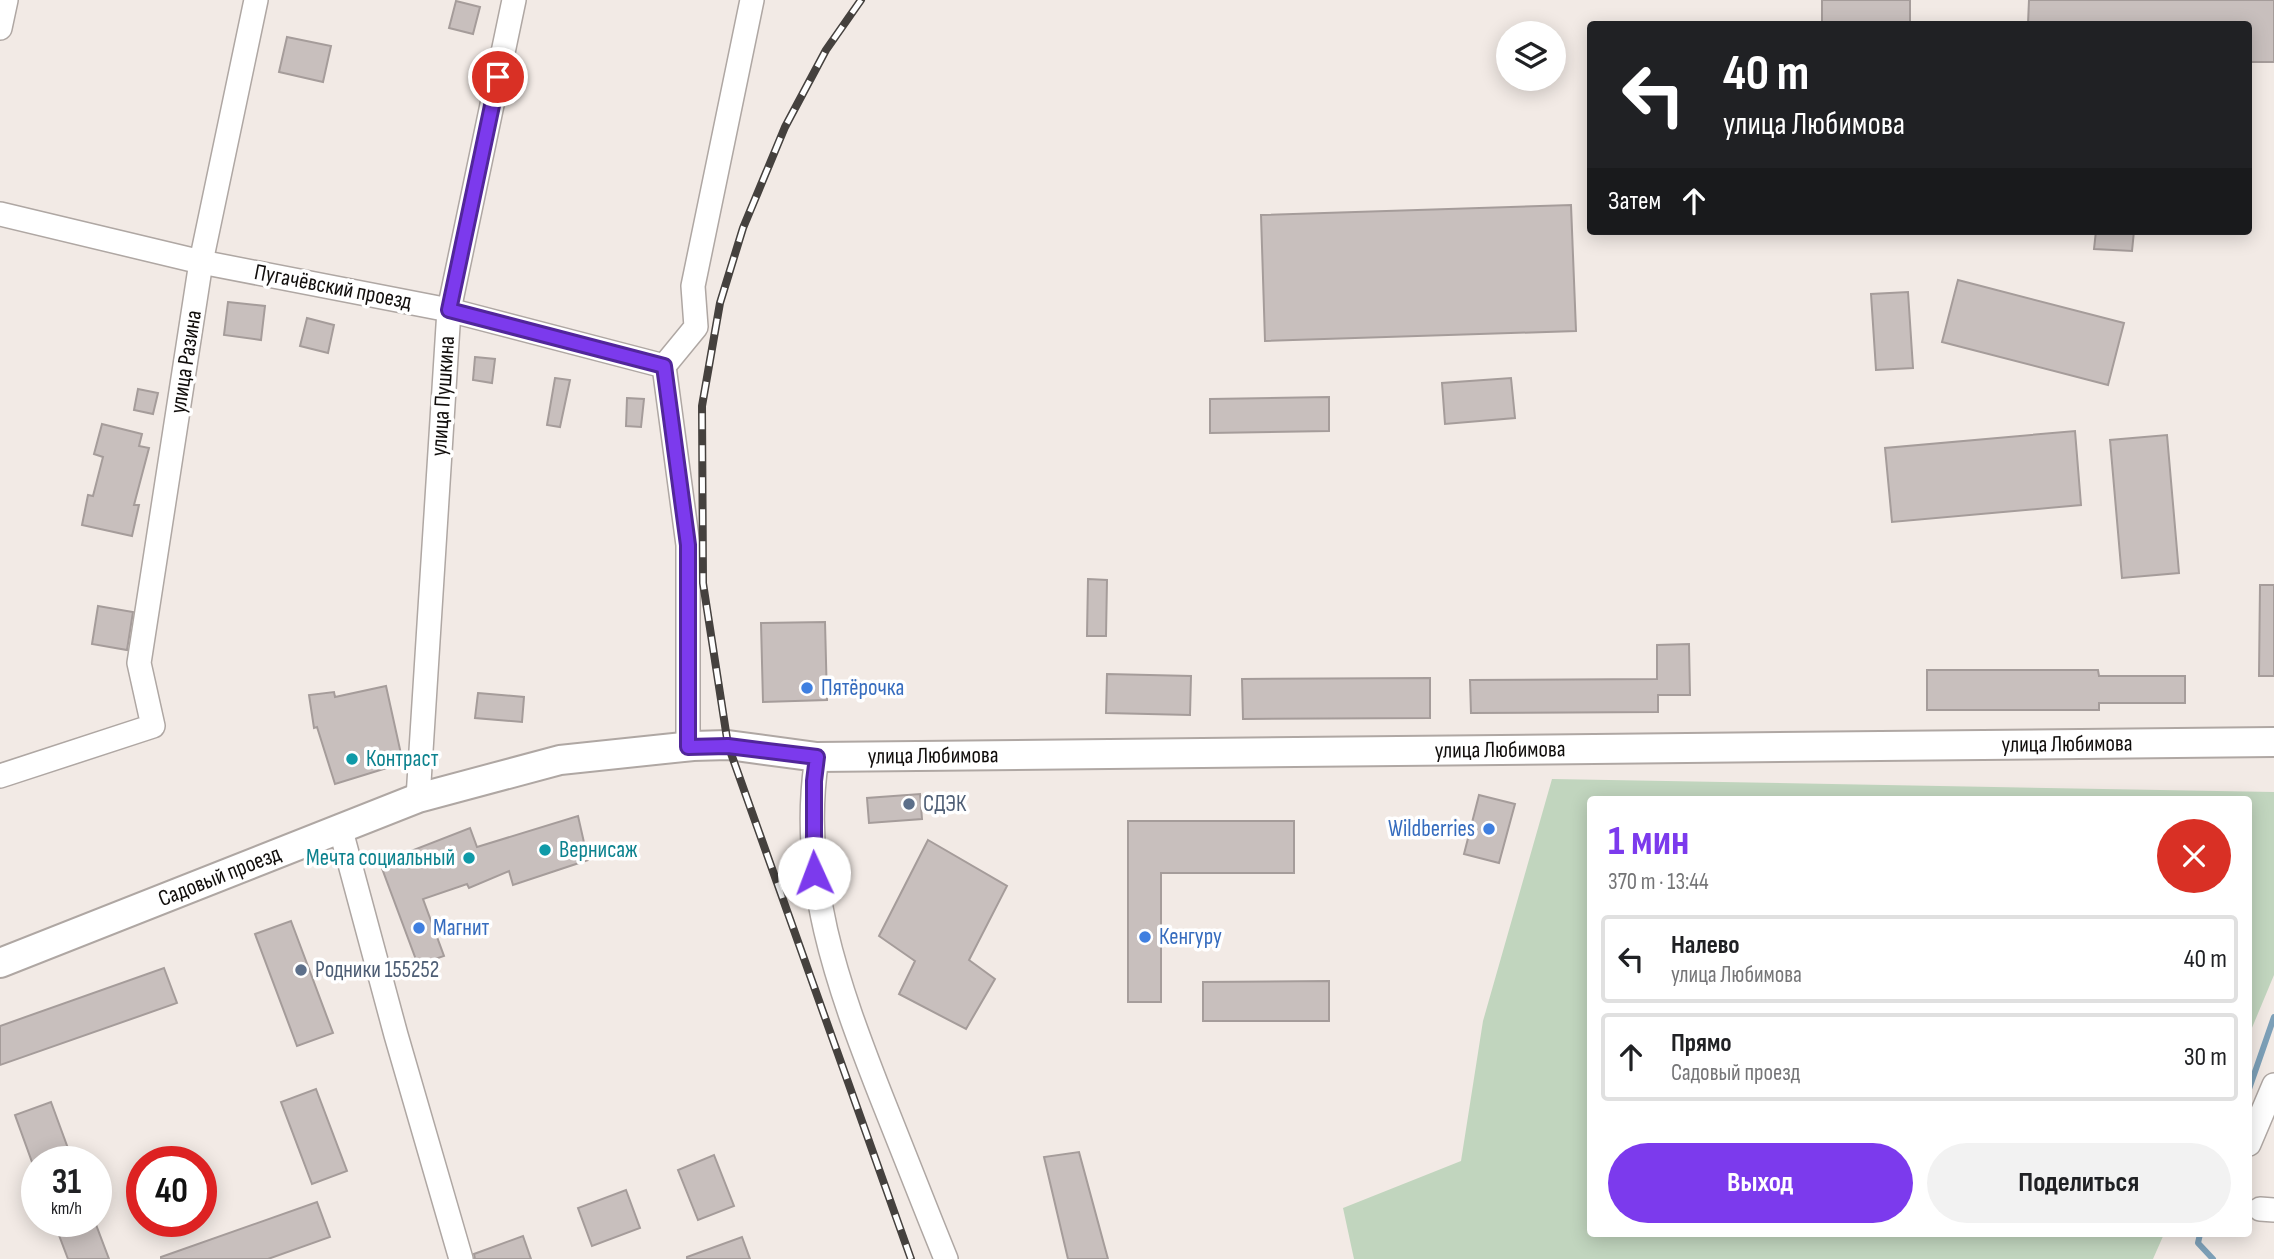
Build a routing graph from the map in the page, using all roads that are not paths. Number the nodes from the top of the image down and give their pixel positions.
1 (6, 0) edge
2 (256, 0) edge
3 (514, 0) edge
4 (752, 0) edge
5 (0, 27) edge
6 (0, 214) edge
7 (201, 262) junction
8 (449, 310) junction
9 (664, 366) junction
10 (2274, 741) edge
11 (728, 746) joint
12 (688, 747) junction
13 (817, 757) junction
14 (0, 776) edge
15 (418, 797) junction
16 (340, 827) junction
17 (0, 963) edge
18 (2274, 1084) edge
19 (2252, 1137) edge
20 (461, 1259) edge
21 (946, 1259) edge

1 - 5 street
2 - 7 street, улица Разина
3 - 8 street, улица Пушкина
4 - 9 street
6 - 7 street, Пугачёвский проезд
7 - 8 street, Пугачёвский проезд
7 - 14 street, улица Разина
8 - 9 street, Пугачёвский проезд
8 - 15 street, улица Пушкина
9 - 12 street
10 - 13 main road, улица Любимова
11 - 12 main road, Садовый проезд
11 - 13 main road, улица Любимова
12 - 15 main road, Садовый проезд
13 - 21 street
15 - 16 main road, Садовый проезд
16 - 17 main road, Садовый проезд
16 - 20 street
18 - 19 street

